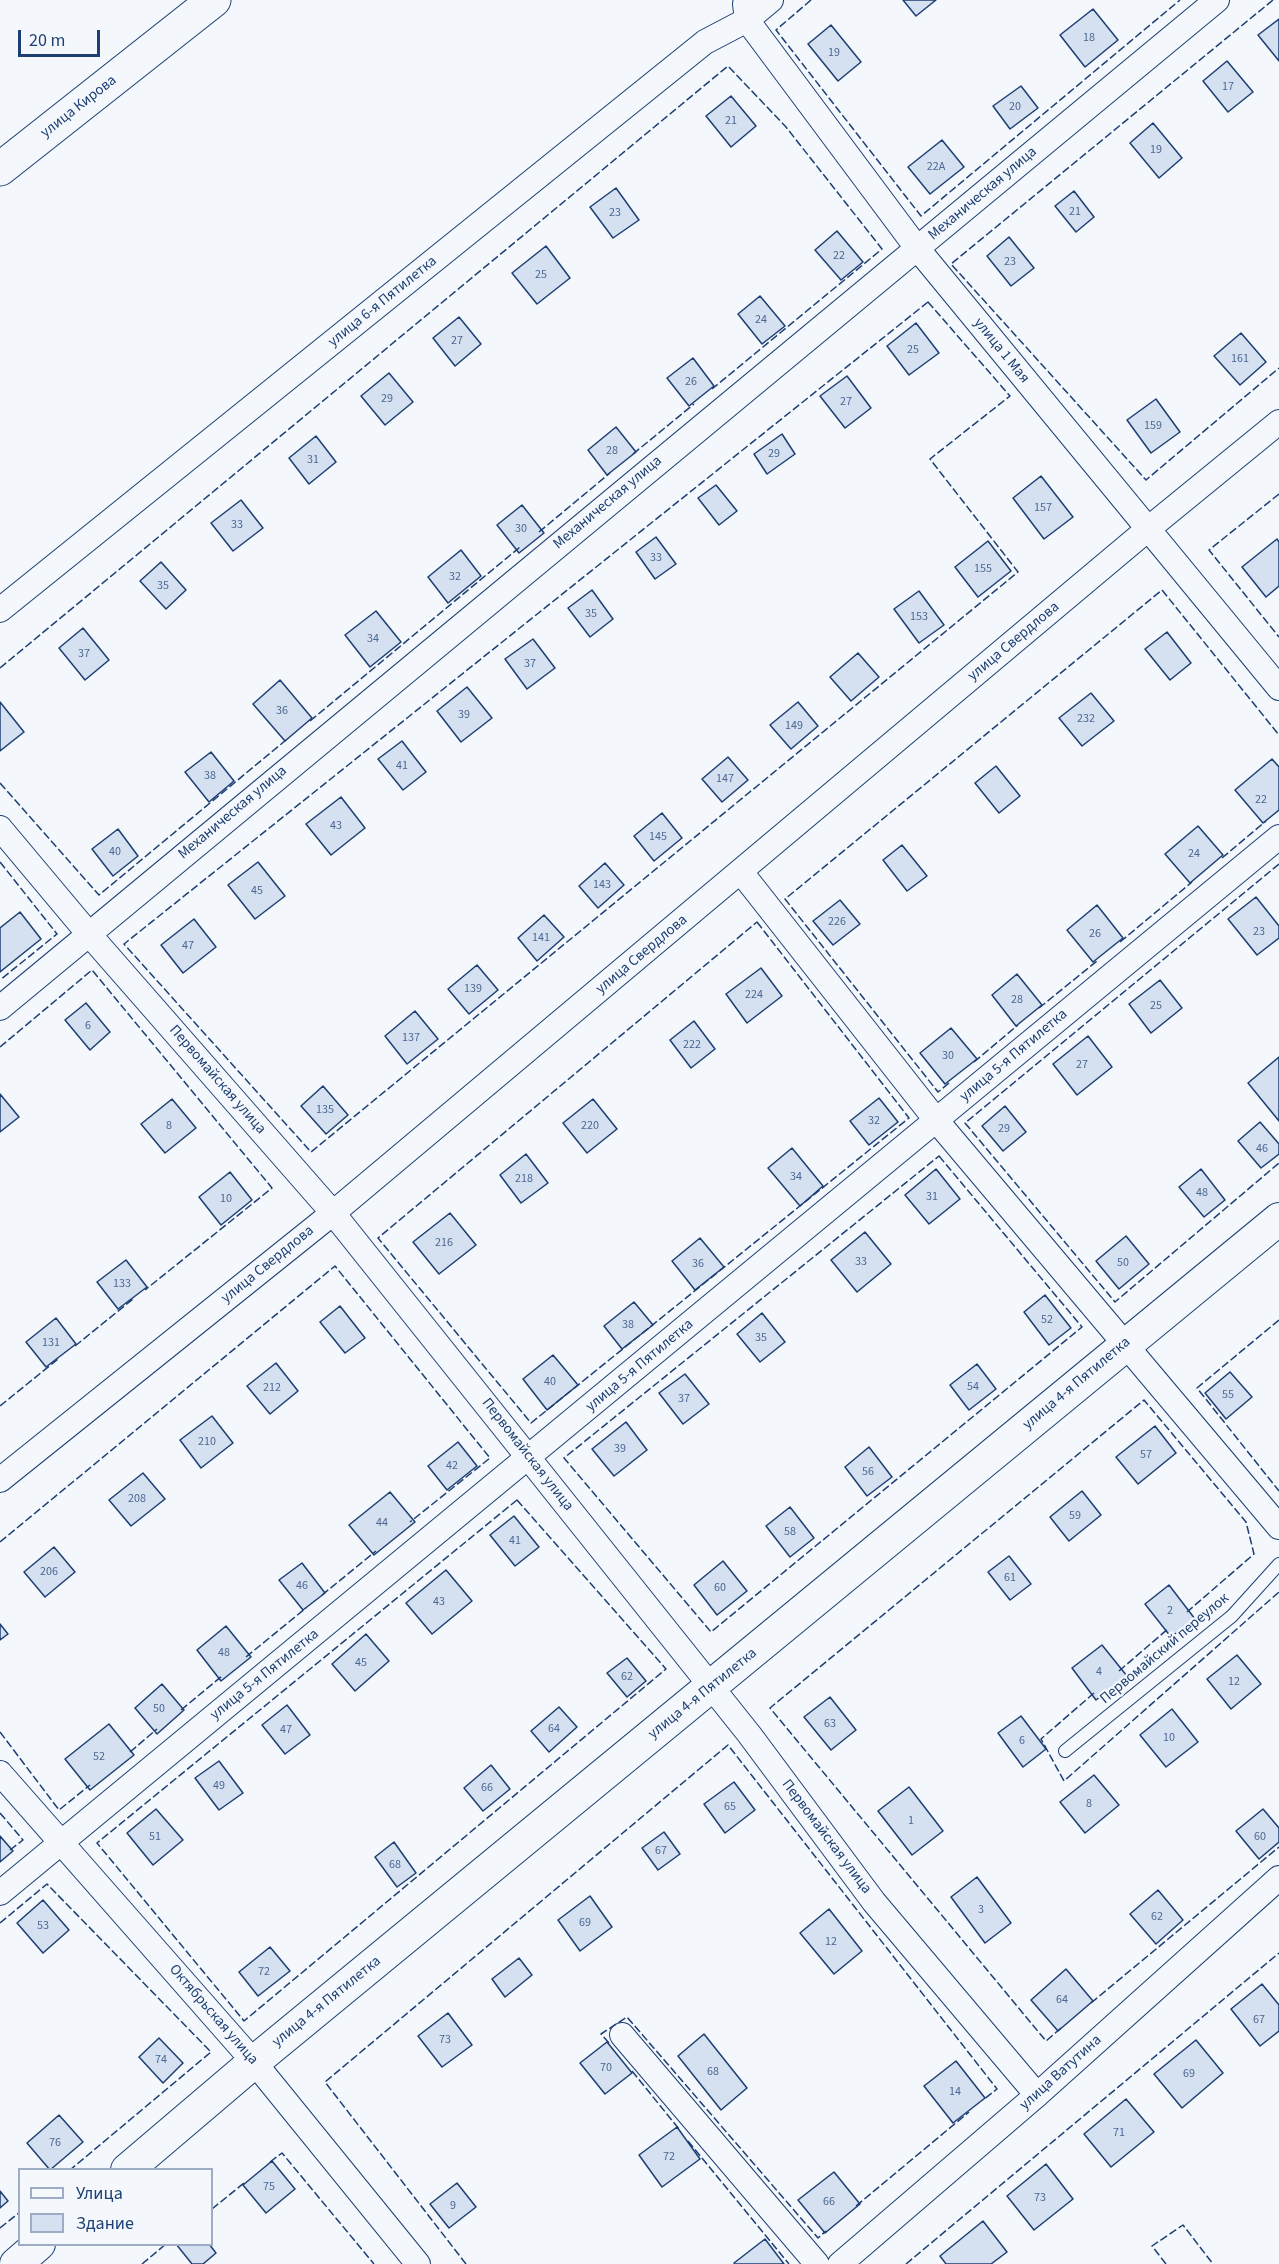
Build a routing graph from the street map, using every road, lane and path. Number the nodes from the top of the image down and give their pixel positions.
1 (214, 0) edge
2 (771, 0) edge
3 (1217, 0) edge
4 (746, 10) edge
5 (0, 169) edge
6 (917, 248) junction
7 (1279, 422) edge
8 (1148, 530) junction
9 (0, 610) edge
10 (1279, 688) edge
11 (0, 828) edge
12 (1279, 837) edge
13 (741, 872) junction
14 (88, 933) junction
15 (0, 1008) edge
16 (936, 1120) junction
17 (333, 1213) junction
18 (1279, 1219) edge
19 (1126, 1344) junction
20 (529, 1457) junction
21 (0, 1480) edge
22 (1279, 1527) edge
23 (1279, 1564) edge
24 (711, 1688) junction
25 (1065, 1751) dead end
26 (0, 1773) edge
27 (61, 1844) junction
28 (1279, 1878) edge
29 (0, 1893) edge
30 (622, 2035) dead end
31 (254, 2062) junction
32 (1037, 2095) junction
33 (128, 2168) edge
34 (37, 2246) edge
35 (16, 2264) edge
36 (418, 2264) edge
37 (817, 2264) edge
38 (840, 2264) edge

1 - 5 main road, улица Кирова
2 - 4 street, улица 6-я Пятилетка
3 - 6 street, Механическая улица
4 - 6 street, улица 1 Мая
4 - 9 street, улица 6-я Пятилетка
6 - 8 street, улица 1 Мая
6 - 14 street, Механическая улица
7 - 8 street, улица Свердлова
8 - 10 street, улица 1 Мая
8 - 13 street, улица Свердлова
11 - 14 street, Первомайская улица
12 - 16 street, улица 5-я Пятилетка
13 - 16 street
13 - 17 street, улица Свердлова
14 - 15 street, Механическая улица
14 - 17 street, Первомайская улица
16 - 19 street
16 - 20 street, улица 5-я Пятилетка
17 - 20 street, Первомайская улица
17 - 21 street, улица Свердлова
18 - 19 street, улица 4-я Пятилетка
19 - 22 street
19 - 24 street, улица 4-я Пятилетка
20 - 24 street, Первомайская улица
20 - 27 street, улица 5-я Пятилетка
23 - 25 lane, Первомайский переулок
24 - 31 street, улица 4-я Пятилетка
24 - 32 street, Первомайская улица
26 - 27 street, Октябрьская улица
27 - 29 street, улица 5-я Пятилетка
27 - 31 street, Октябрьская улица
28 - 32 street, улица Ватутина
30 - 37 street
31 - 33 street, улица 4-я Пятилетка
31 - 36 street, Октябрьская улица
32 - 38 street, улица Ватутина
34 - 35 street

